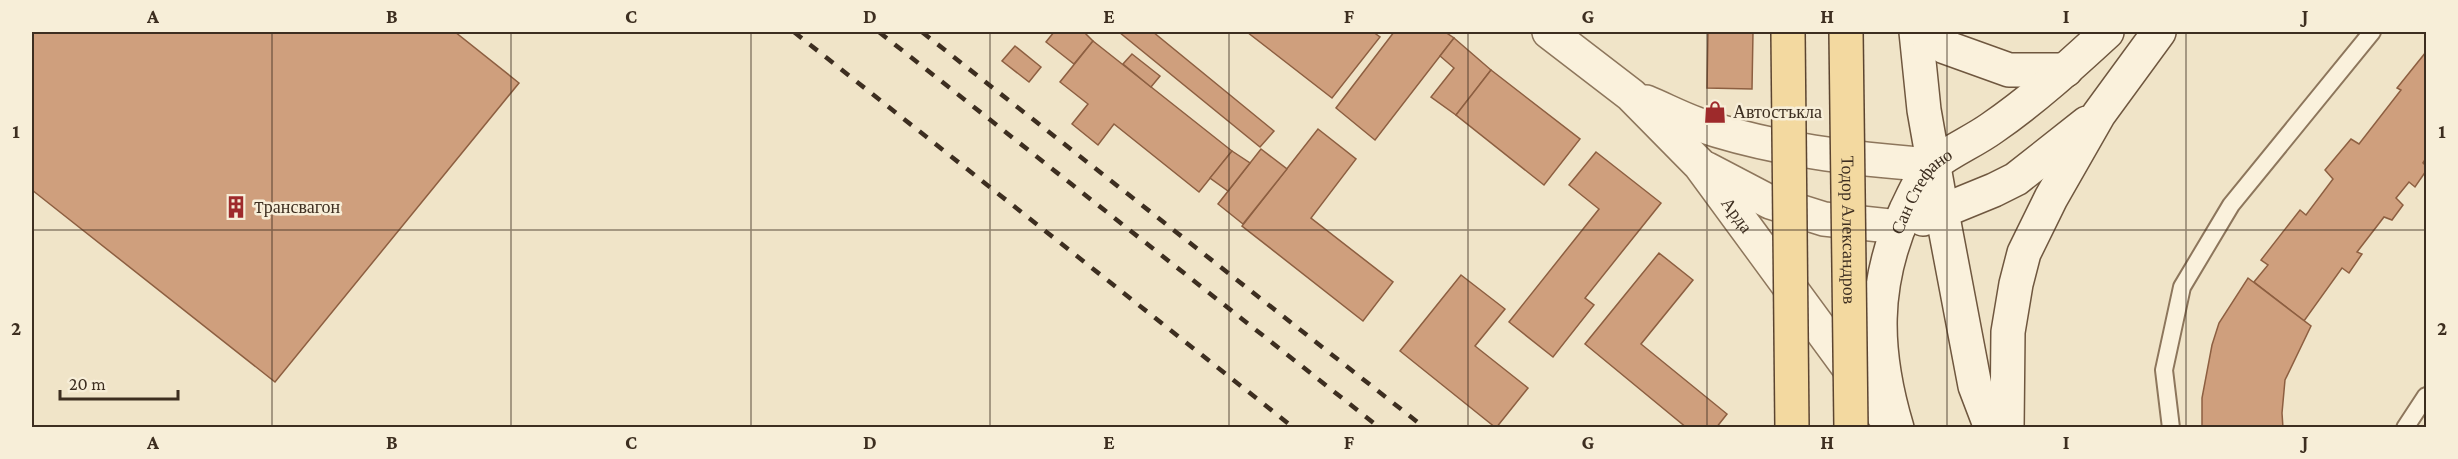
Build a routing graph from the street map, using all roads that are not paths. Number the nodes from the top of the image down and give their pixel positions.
1 (1549, 32) edge
2 (1788, 32) edge
3 (1846, 32) edge
4 (1916, 32) edge
5 (1924, 32) edge
6 (2107, 32) edge
7 (2159, 32) edge
8 (2372, 32) edge
9 (2066, 70) junction
10 (1630, 95) junction
11 (2099, 114) junction
12 (1701, 165) junction
13 (1933, 165) junction
14 (1942, 212) junction
15 (1899, 227) junction
16 (2427, 396) edge
17 (1792, 428) edge
18 (1851, 428) edge
19 (1895, 428) edge
20 (1991, 428) edge
21 (2007, 428) edge
22 (2171, 428) edge
23 (2405, 428) edge

1 - 10 main road, Арда
2 - 17 main road, bridge
3 - 18 main road, Тодор Александров, bridge
4 - 13 main road
5 - 9 main road
6 - 9 main road, Сан Стефано
7 - 11 main road
8 - 22 lane
9 - 13 main road, Сан Стефано
10 - 12 main road, Арда
10 - 13 main road
11 - 14 main road
11 - 21 main road
12 - 15 main road
12 - 19 main road, Арда
13 - 14 main road
13 - 15 main road, Сан Стефано
14 - 15 main road
14 - 20 main road
15 - 19 main road, Сан Стефано
16 - 23 lane

